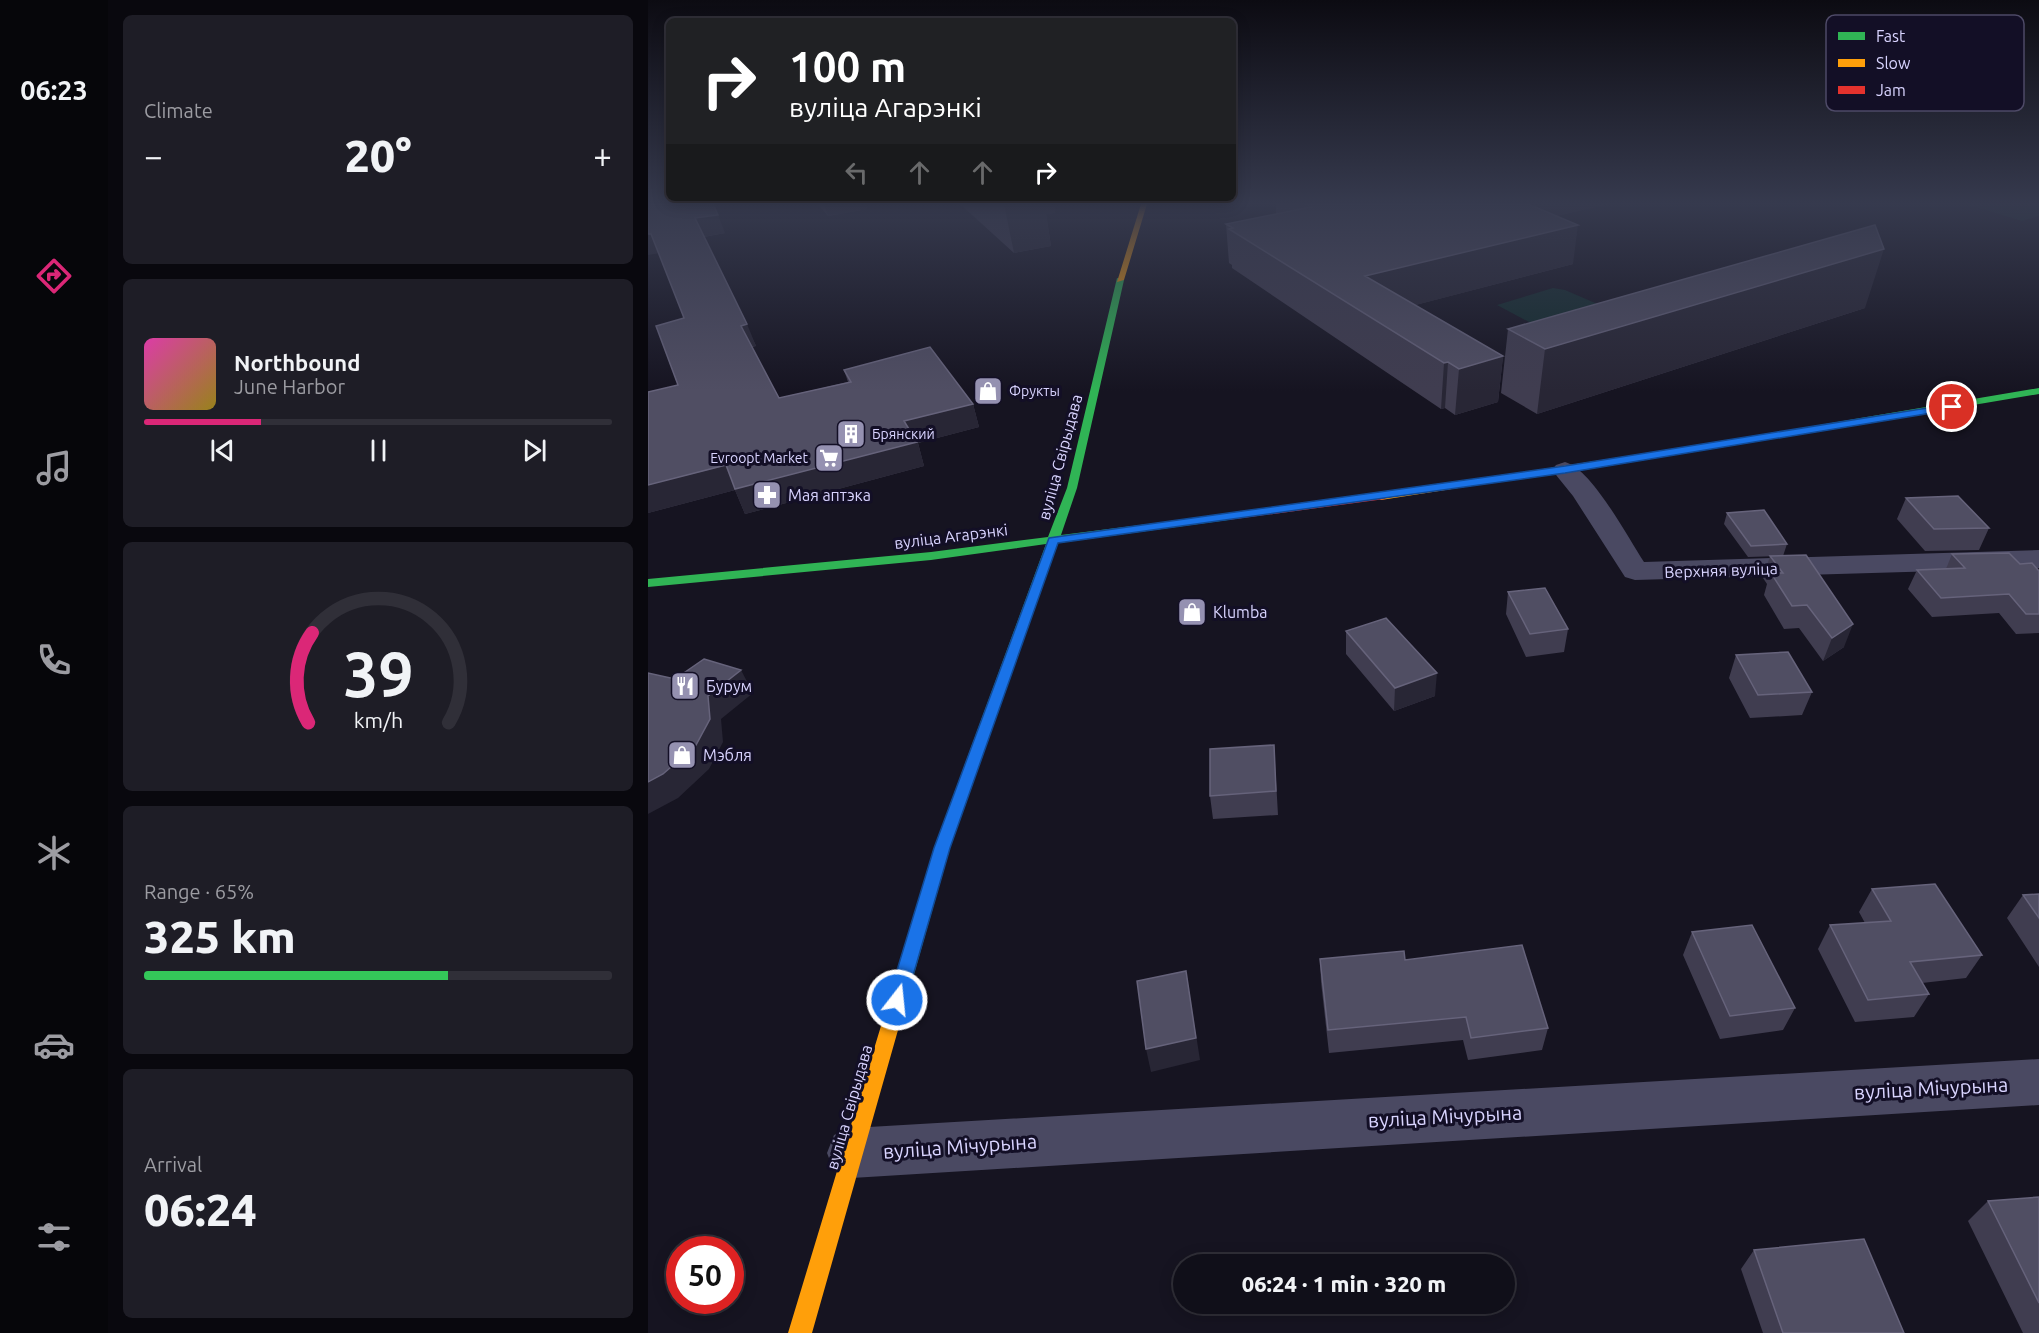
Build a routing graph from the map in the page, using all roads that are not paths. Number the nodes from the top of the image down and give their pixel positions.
1 (1124, 266) edge
2 (2039, 391) edge
3 (1565, 470) junction
4 (1054, 540) junction
5 (2039, 559) edge
6 (648, 583) edge
7 (2039, 1082) edge
8 (852, 1153) junction
9 (800, 1333) edge

1 - 4 main road, вуліца Свірыдава
2 - 3 main road, вуліца Агарэнкі
3 - 4 main road, вуліца Агарэнкі
3 - 5 street, Верхняя вуліца
4 - 6 main road, вуліца Агарэнкі
4 - 8 main road, вуліца Свірыдава
7 - 8 street, вуліца Мічурына
8 - 9 main road, вуліца Свірыдава

